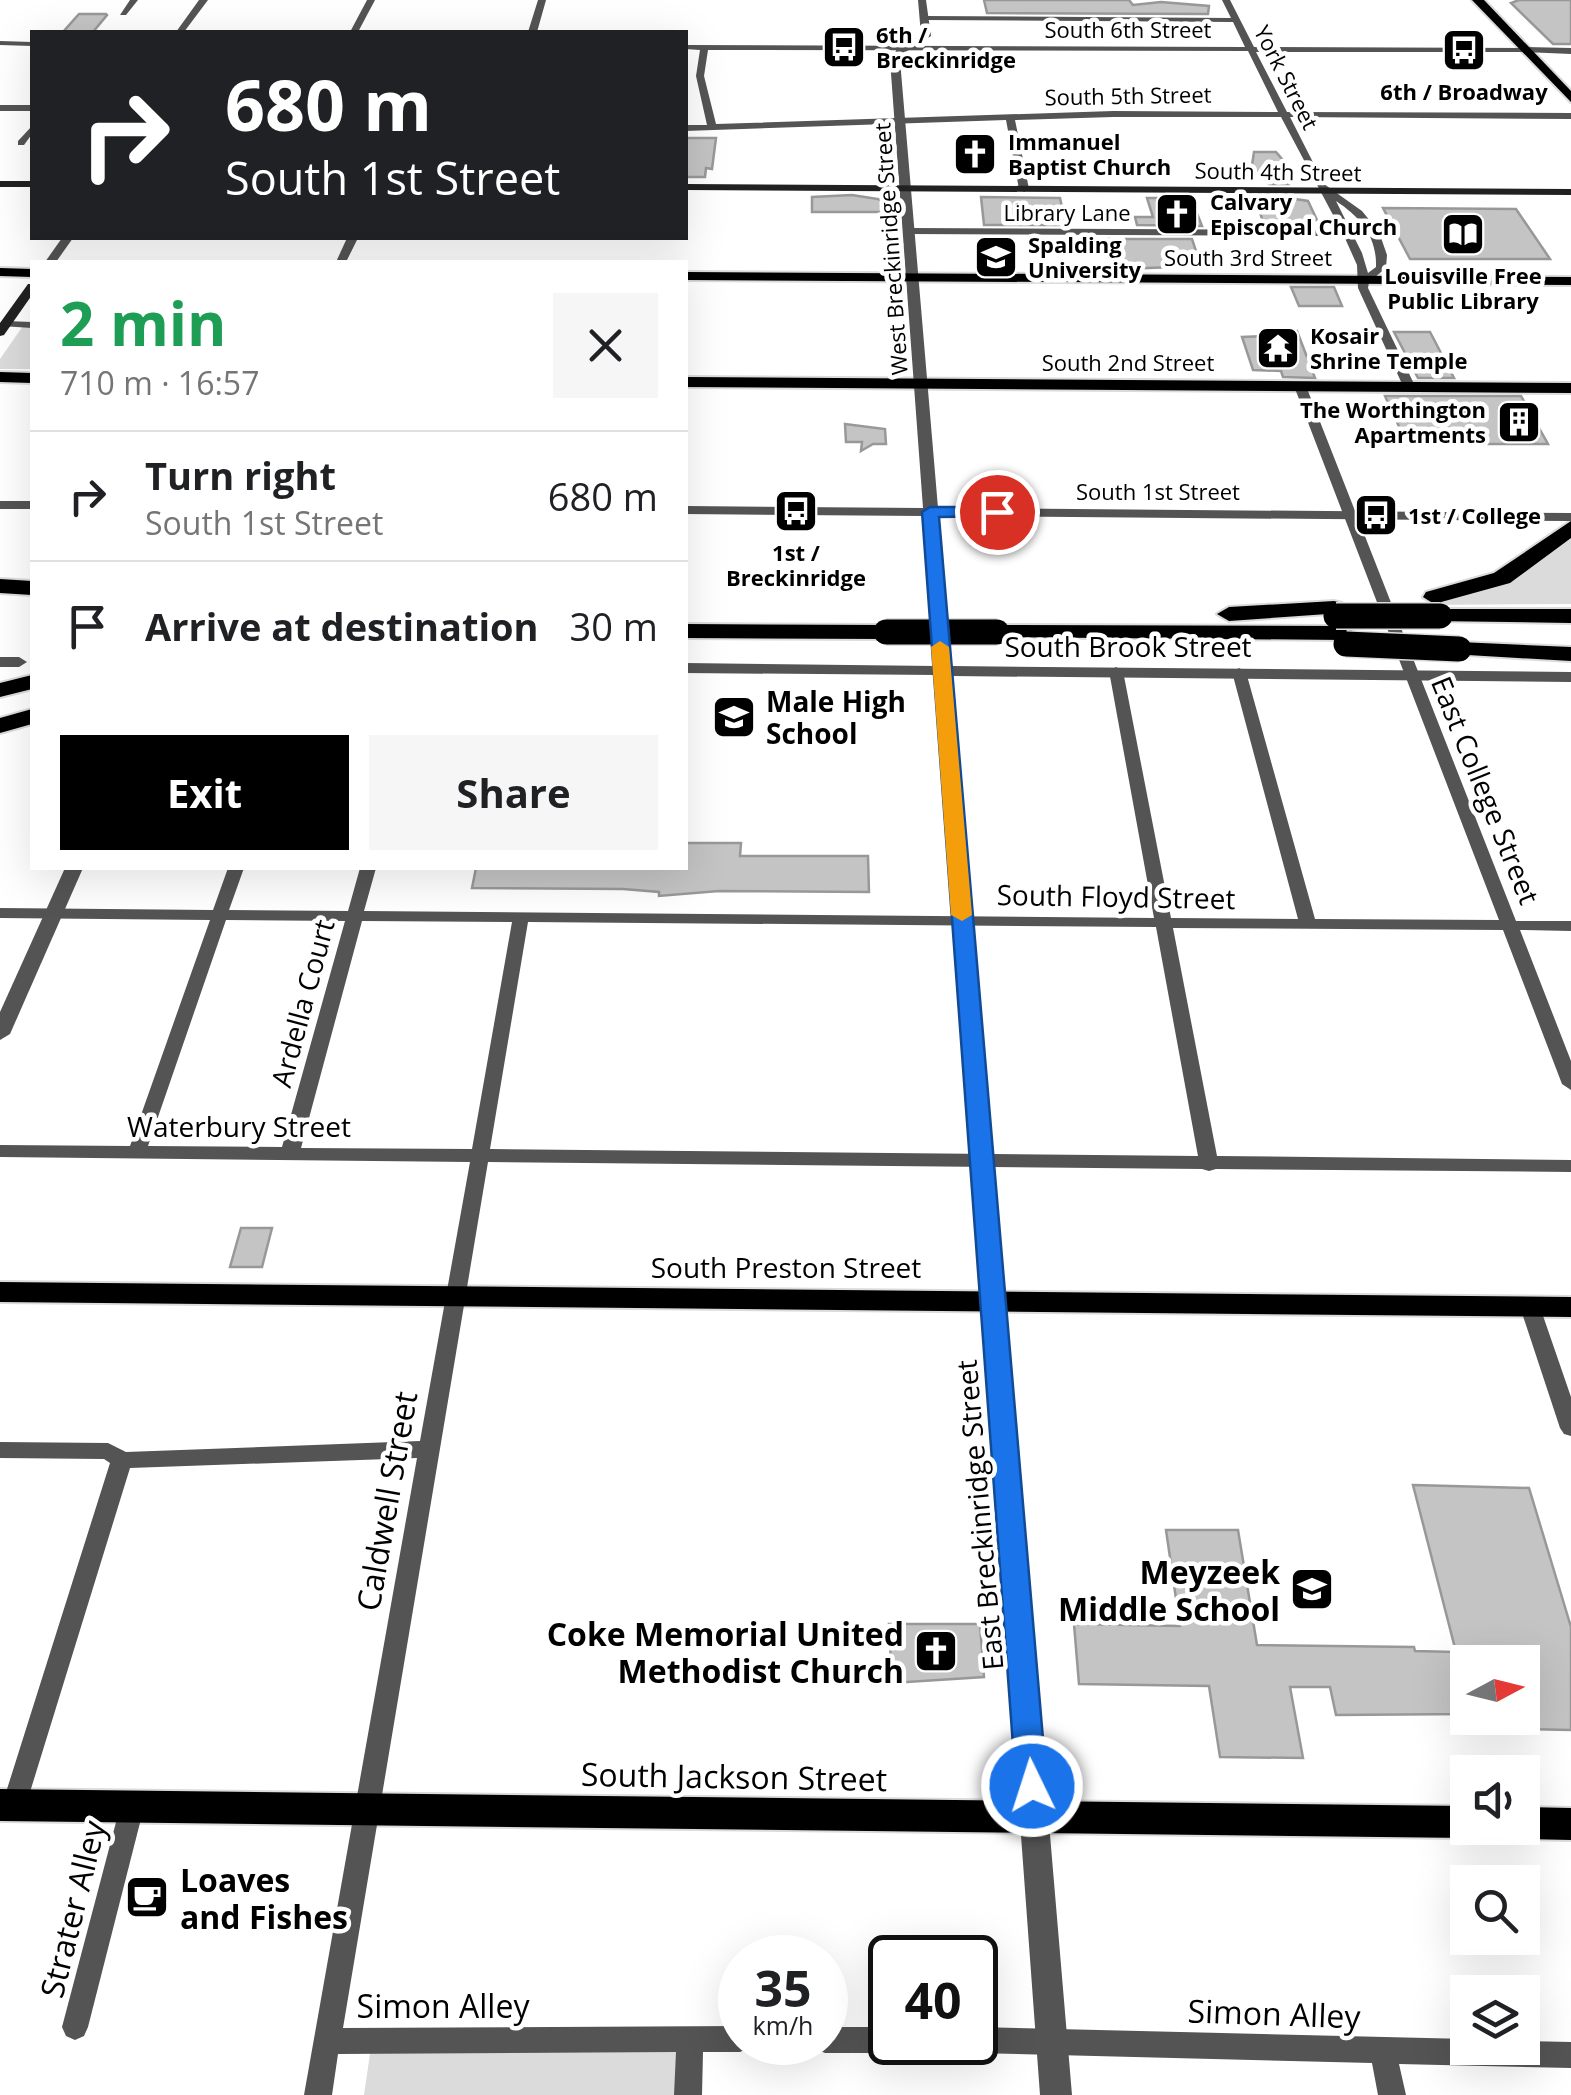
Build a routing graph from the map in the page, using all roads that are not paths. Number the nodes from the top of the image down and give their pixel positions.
1 (134, 0) edge
2 (204, 0) edge
3 (371, 0) edge
4 (542, 0) edge
5 (922, 0) edge
6 (1226, 0) edge
7 (1478, 0) edge
8 (124, 13) dead end
9 (925, 18) junction
10 (1236, 20) junction
11 (182, 30) edge
12 (355, 30) edge
13 (533, 30) edge
14 (0, 43) edge
15 (30, 44) edge
16 (688, 46) edge
17 (704, 47) junction
18 (909, 48) junction
19 (1251, 49) junction
20 (1526, 50) junction
21 (1571, 50) edge
22 (1571, 98) edge
23 (0, 108) edge
24 (30, 108) edge
25 (1285, 114) junction
26 (1571, 116) edge
27 (1010, 117) junction
28 (900, 120) junction
29 (712, 127) junction
30 (688, 128) edge
31 (30, 132) edge
32 (21, 144) dead end
33 (0, 184) edge
34 (30, 184) edge
35 (688, 188) edge
36 (905, 189) junction
37 (1024, 189) junction
38 (1328, 192) junction
39 (1571, 192) edge
40 (908, 231) junction
41 (1346, 233) junction
42 (0, 272) edge
43 (30, 272) edge
44 (688, 276) edge
45 (912, 277) junction
46 (1366, 280) junction
47 (1571, 281) edge
48 (30, 290) edge
49 (30, 325) edge
50 (3, 328) edge
51 (0, 377) edge
52 (30, 378) edge
53 (688, 382) edge
54 (920, 383) junction
55 (1300, 386) junction
56 (1409, 386) junction
57 (1570, 388) edge
58 (0, 505) edge
59 (30, 505) edge
60 (688, 510) edge
61 (930, 512) junction
62 (1353, 515) junction
63 (1571, 516) edge
64 (1571, 528) edge
65 (0, 586) edge
66 (30, 588) edge
67 (688, 611) edge
68 (1571, 616) edge
69 (885, 622) junction
70 (995, 623) junction
71 (1447, 624) junction
72 (1340, 625) junction
73 (688, 631) edge
74 (1571, 632) edge
75 (1571, 654) edge
76 (0, 662) edge
77 (688, 668) edge
78 (942, 670) junction
79 (1116, 671) junction
80 (26, 672) edge
81 (1239, 672) junction
82 (1410, 674) junction
83 (1571, 677) edge
84 (0, 690) edge
85 (30, 700) edge
86 (0, 708) edge
87 (30, 717) edge
88 (0, 726) edge
89 (73, 870) edge
90 (235, 870) edge
91 (367, 870) edge
92 (0, 912) edge
93 (54, 913) junction
94 (220, 914) junction
95 (354, 916) junction
96 (520, 918) junction
97 (962, 922) junction
98 (1163, 924) junction
99 (1510, 924) junction
100 (1308, 925) junction
101 (1571, 926) edge
102 (0, 1034) edge
103 (1571, 1084) edge
104 (0, 1152) edge
105 (137, 1152) junction
106 (290, 1154) junction
107 (478, 1156) junction
108 (981, 1159) junction
109 (1210, 1165) junction
110 (1571, 1166) edge
111 (0, 1292) edge
112 (454, 1297) junction
113 (992, 1302) junction
114 (1530, 1307) junction
115 (1571, 1308) edge
116 (1571, 1428) edge
117 (428, 1449) junction
118 (0, 1450) edge
119 (122, 1460) junction
120 (7, 1805) edge
121 (132, 1807) junction
122 (366, 1810) junction
123 (1034, 1817) junction
124 (1450, 1822) edge
125 (1540, 1823) edge
126 (1571, 1824) edge
127 (75, 2027) dead end
128 (690, 2038) junction
129 (718, 2039) edge
130 (998, 2040) edge
131 (1051, 2040) junction
132 (327, 2041) junction
133 (1383, 2051) junction
134 (1571, 2056) edge
135 (318, 2095) edge
136 (688, 2095) edge
137 (1056, 2095) edge
138 (1392, 2095) edge

1 - 8 street
2 - 11 street
3 - 12 street
4 - 13 street
5 - 9 street
6 - 10 street, York Street
7 - 20 main road
9 - 10 street
9 - 18 street, West Breckinridge Street
10 - 19 street, York Street
14 - 15 street
16 - 17 street, South 6th Street
17 - 18 street, South 6th Street
17 - 29 street
18 - 19 street, South 6th Street
18 - 28 street, West Breckinridge Street
19 - 20 street, South 6th Street
19 - 25 street, York Street
20 - 21 street, South 6th Street
20 - 22 main road
23 - 24 street
25 - 26 street, South 5th Street
25 - 27 street, South 5th Street
25 - 38 street, York Street
27 - 28 street, South 5th Street
27 - 37 street
28 - 29 street, South 5th Street
28 - 36 street, West Breckinridge Street
29 - 30 street, South 5th Street
31 - 32 street
33 - 34 main road
35 - 36 main road, South 4th Street
36 - 37 main road, South 4th Street
36 - 40 street, West Breckinridge Street
37 - 38 main road, South 4th Street
38 - 39 main road, South 4th Street
38 - 41 street, York Street
38 - 46 street
40 - 41 street, Library Lane
40 - 45 street, West Breckinridge Street
41 - 46 street, York Street
42 - 43 main road
44 - 45 main road, South 3rd Street
45 - 46 main road, South 3rd Street
45 - 54 street, West Breckinridge Street
46 - 47 main road, South 3rd Street
46 - 56 street, York Street
48 - 50 main road
49 - 50 street
51 - 52 main road
53 - 54 main road, South 2nd Street
54 - 55 main road, South 2nd Street
54 - 61 street, West Breckinridge Street
55 - 56 main road, South 2nd Street
55 - 62 street, East College Street
56 - 57 main road, South 2nd Street
58 - 59 street
60 - 61 street, South 1st Street
61 - 62 street, South 1st Street
61 - 78 street, East Breckinridge Street
62 - 63 street, South 1st Street
62 - 82 street, East College Street
64 - 71 highway
65 - 66 highway
67 - 69 highway
68 - 71 highway
69 - 70 highway, bridge
69 - 73 highway
70 - 72 highway
70 - 72 highway
71 - 72 highway, bridge
71 - 72 highway, bridge
71 - 74 highway
71 - 75 highway
76 - 80 street
77 - 78 street, South Brook Street
78 - 79 street, South Brook Street
78 - 97 street, East Breckinridge Street
79 - 81 street, South Brook Street
79 - 98 street
80 - 84 highway
81 - 82 street, South Brook Street
81 - 100 street
82 - 83 street, South Brook Street
82 - 99 street, East College Street
85 - 86 highway
87 - 88 highway
89 - 93 street
90 - 94 street
91 - 95 street, Ardella Court
92 - 93 street, South Floyd Street
93 - 94 street, South Floyd Street
93 - 102 street
94 - 95 street, South Floyd Street
94 - 105 street
95 - 96 street, South Floyd Street
95 - 106 street, Ardella Court
96 - 97 street, South Floyd Street
96 - 107 street, Caldwell Street
97 - 98 street, South Floyd Street
97 - 108 street, East Breckinridge Street
98 - 100 street, South Floyd Street
98 - 109 street
99 - 100 street, South Floyd Street
99 - 101 street, South Floyd Street
99 - 103 street, East College Street
104 - 105 street, Waterbury Street
105 - 106 street, Waterbury Street
106 - 107 street, Waterbury Street
107 - 108 street, Waterbury Street
107 - 112 street, Caldwell Street
108 - 109 street, Waterbury Street
108 - 113 street, East Breckinridge Street
109 - 110 street, Waterbury Street
111 - 112 main road, South Preston Street
112 - 113 main road, South Preston Street
112 - 117 street, Caldwell Street
113 - 114 main road, South Preston Street
113 - 123 street, East Breckinridge Street
114 - 115 main road, South Preston Street
114 - 116 street
117 - 119 street
117 - 122 street, Caldwell Street
118 - 119 street
119 - 120 street
120 - 121 main road, South Jackson Street
121 - 122 main road, South Jackson Street
121 - 127 street, Strater Alley
122 - 123 main road, South Jackson Street
122 - 132 street, Caldwell Street
123 - 124 main road, South Jackson Street
123 - 131 street, East Breckinridge Street
125 - 126 main road
128 - 129 street, Simon Alley
128 - 132 street, Simon Alley
128 - 136 street
130 - 131 street, Simon Alley
131 - 133 street, Simon Alley
131 - 137 street, East Breckinridge Street
132 - 135 street, Caldwell Street
133 - 134 street, Simon Alley
133 - 138 street

